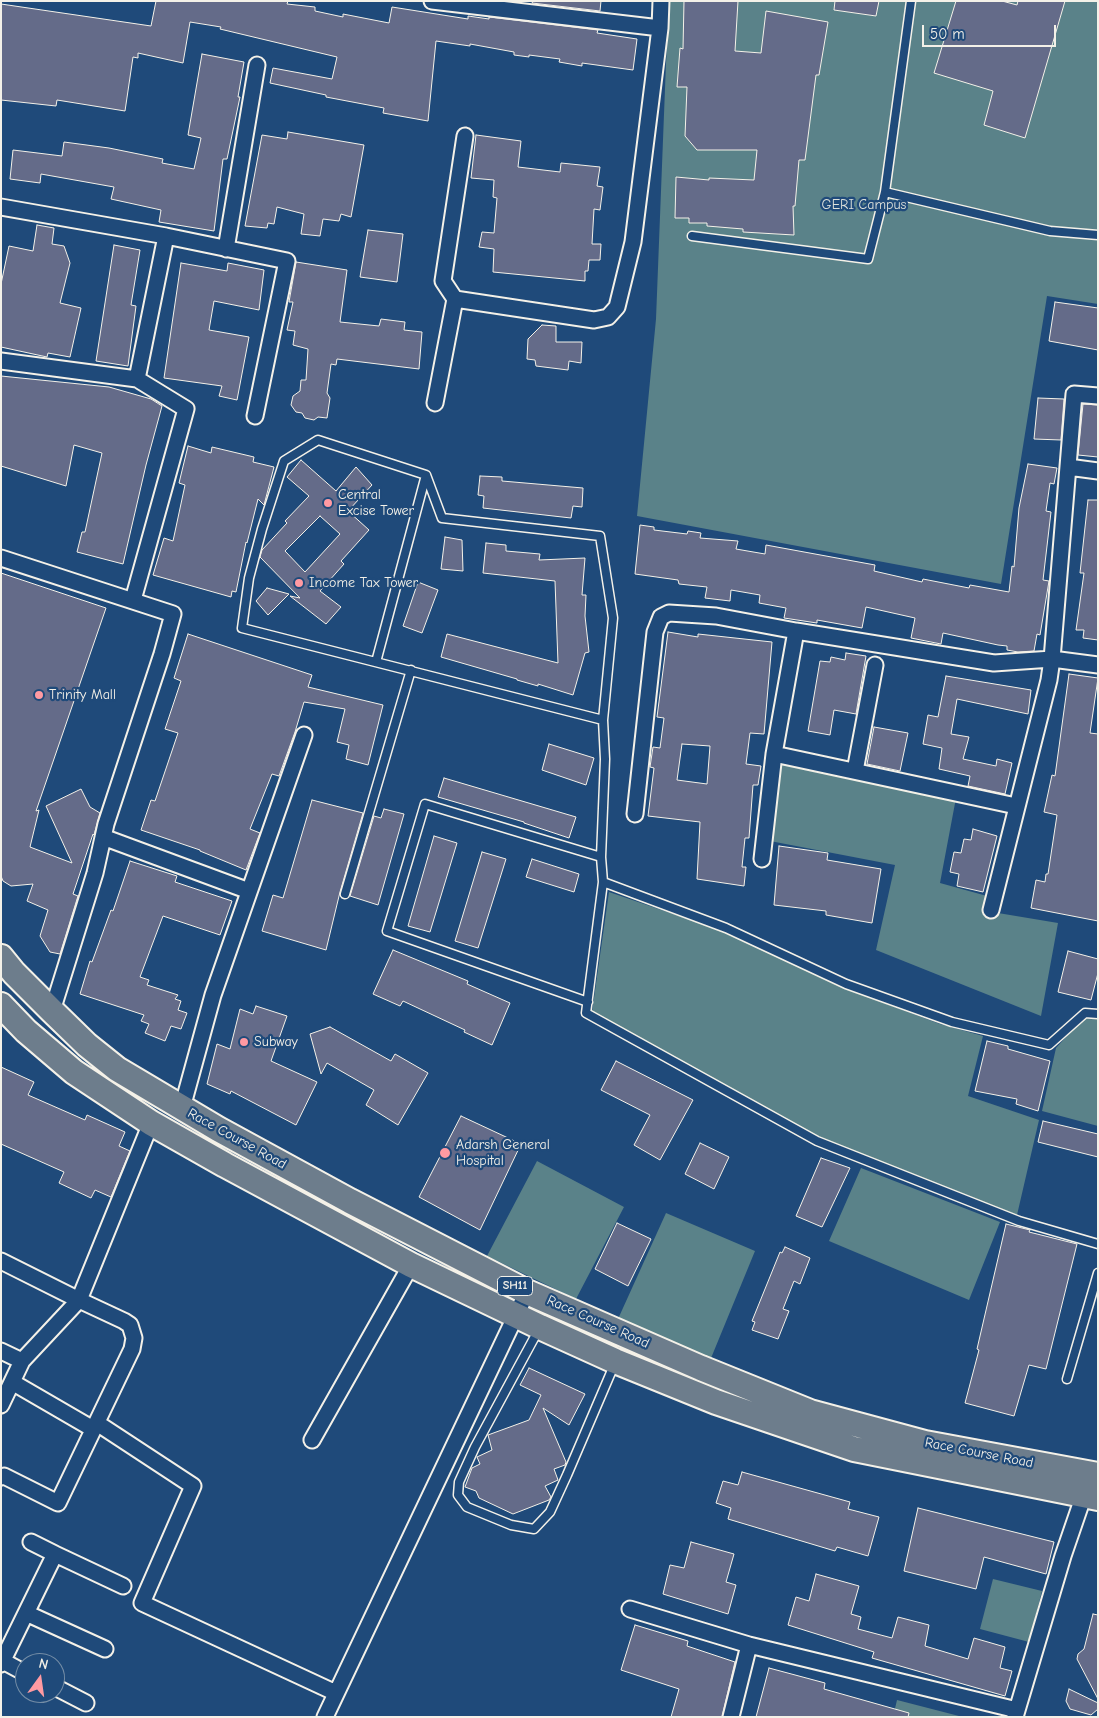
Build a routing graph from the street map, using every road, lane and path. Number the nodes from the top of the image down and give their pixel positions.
1 (432, 1) edge
2 (661, 1) edge
3 (911, 1) edge
4 (484, 4) edge
5 (660, 28) junction
6 (257, 65) dead end
7 (465, 136) dead end
8 (885, 192) junction
9 (1, 206) edge
10 (1098, 235) edge
11 (166, 236) junction
12 (692, 236) dead end
13 (226, 249) junction
14 (455, 299) junction
15 (1, 361) edge
16 (137, 379) junction
17 (1098, 396) edge
18 (435, 403) dead end
19 (255, 416) dead end
20 (1068, 468) junction
21 (1098, 471) edge
22 (426, 475) junction
23 (1, 558) edge
24 (133, 600) junction
25 (796, 631) junction
26 (1052, 659) junction
27 (376, 662) junction
28 (875, 665) dead end
29 (1098, 665) edge
30 (411, 670) junction
31 (603, 720) junction
32 (304, 735) dead end
33 (774, 754) junction
34 (855, 770) junction
35 (1016, 806) junction
36 (635, 814) dead end
37 (103, 837) junction
38 (601, 857) junction
39 (762, 859) dead end
40 (602, 882) junction
41 (249, 891) junction
42 (345, 894) dead end
43 (990, 910) dead end
44 (1, 957) edge
45 (588, 1002) junction
46 (1, 1005) edge
47 (52, 1011) junction
48 (1098, 1014) edge
49 (182, 1108) junction
50 (151, 1123) junction
51 (1098, 1244) edge
52 (1, 1261) edge
53 (411, 1265) junction
54 (1098, 1273) edge
55 (527, 1292) junction
56 (79, 1300) junction
57 (516, 1316) junction
58 (540, 1327) junction
59 (1, 1351) edge
60 (22, 1361) junction
61 (615, 1361) junction
62 (1067, 1379) dead end
63 (12, 1382) junction
64 (1, 1405) edge
65 (95, 1426) junction
66 (312, 1440) dead end
67 (1094, 1474) edge
68 (1, 1479) edge
69 (1, 1491) edge
70 (1090, 1497) edge
71 (31, 1542) dead end
72 (55, 1554) junction
73 (123, 1586) dead end
74 (630, 1609) dead end
75 (26, 1614) junction
76 (749, 1645) junction
77 (106, 1649) dead end
78 (2, 1663) edge
79 (15, 1668) edge
80 (65, 1692) edge
81 (336, 1693) junction
82 (86, 1703) dead end
83 (1016, 1713) edge
84 (325, 1717) edge
85 (730, 1717) edge

1 - 4 street
2 - 5 street
3 - 8 lane
4 - 5 street
5 - 14 street
6 - 13 street
7 - 14 street
8 - 10 lane
8 - 12 lane
9 - 11 street
11 - 13 street
11 - 16 street
13 - 19 street
14 - 18 street
15 - 16 street
16 - 24 street
17 - 20 street
20 - 21 street
20 - 26 street
22 - 27 lane
22 - 27 lane
22 - 31 lane
23 - 24 street
24 - 37 street
25 - 26 street
25 - 33 street
25 - 36 street
26 - 29 street
26 - 35 street
27 - 30 lane
28 - 34 street
30 - 31 lane
30 - 42 lane
31 - 38 lane
32 - 41 street
33 - 34 street
33 - 39 street
34 - 35 street
35 - 43 street
37 - 41 street
37 - 47 street
38 - 40 lane
38 - 45 lane
40 - 45 lane
40 - 48 lane
41 - 49 street
44 - 47 main road, Race Course Road / SH11
45 - 51 lane
46 - 50 main road, Race Course Road / SH11
47 - 49 main road, Race Course Road / SH11
49 - 55 main road, Race Course Road / SH11
50 - 53 main road, Race Course Road / SH11
50 - 56 street
52 - 56 street
53 - 57 main road, Race Course Road / SH11
53 - 66 street
54 - 62 lane
55 - 57 street
55 - 67 main road, Race Course Road / SH11
56 - 60 street
56 - 65 street
57 - 58 main road, Race Course Road / SH11
57 - 81 street
58 - 61 main road, Race Course Road / SH11
58 - 61 lane
59 - 60 street
60 - 63 street
61 - 70 main road, Race Course Road / SH11
63 - 64 street
63 - 65 street
65 - 68 street
65 - 81 street
67 - 70 street
68 - 69 street
70 - 83 street
71 - 72 street
72 - 73 street
72 - 75 street
74 - 76 street
75 - 77 street
75 - 78 street
76 - 83 street
76 - 85 street
78 - 79 street
80 - 82 street
81 - 84 street

